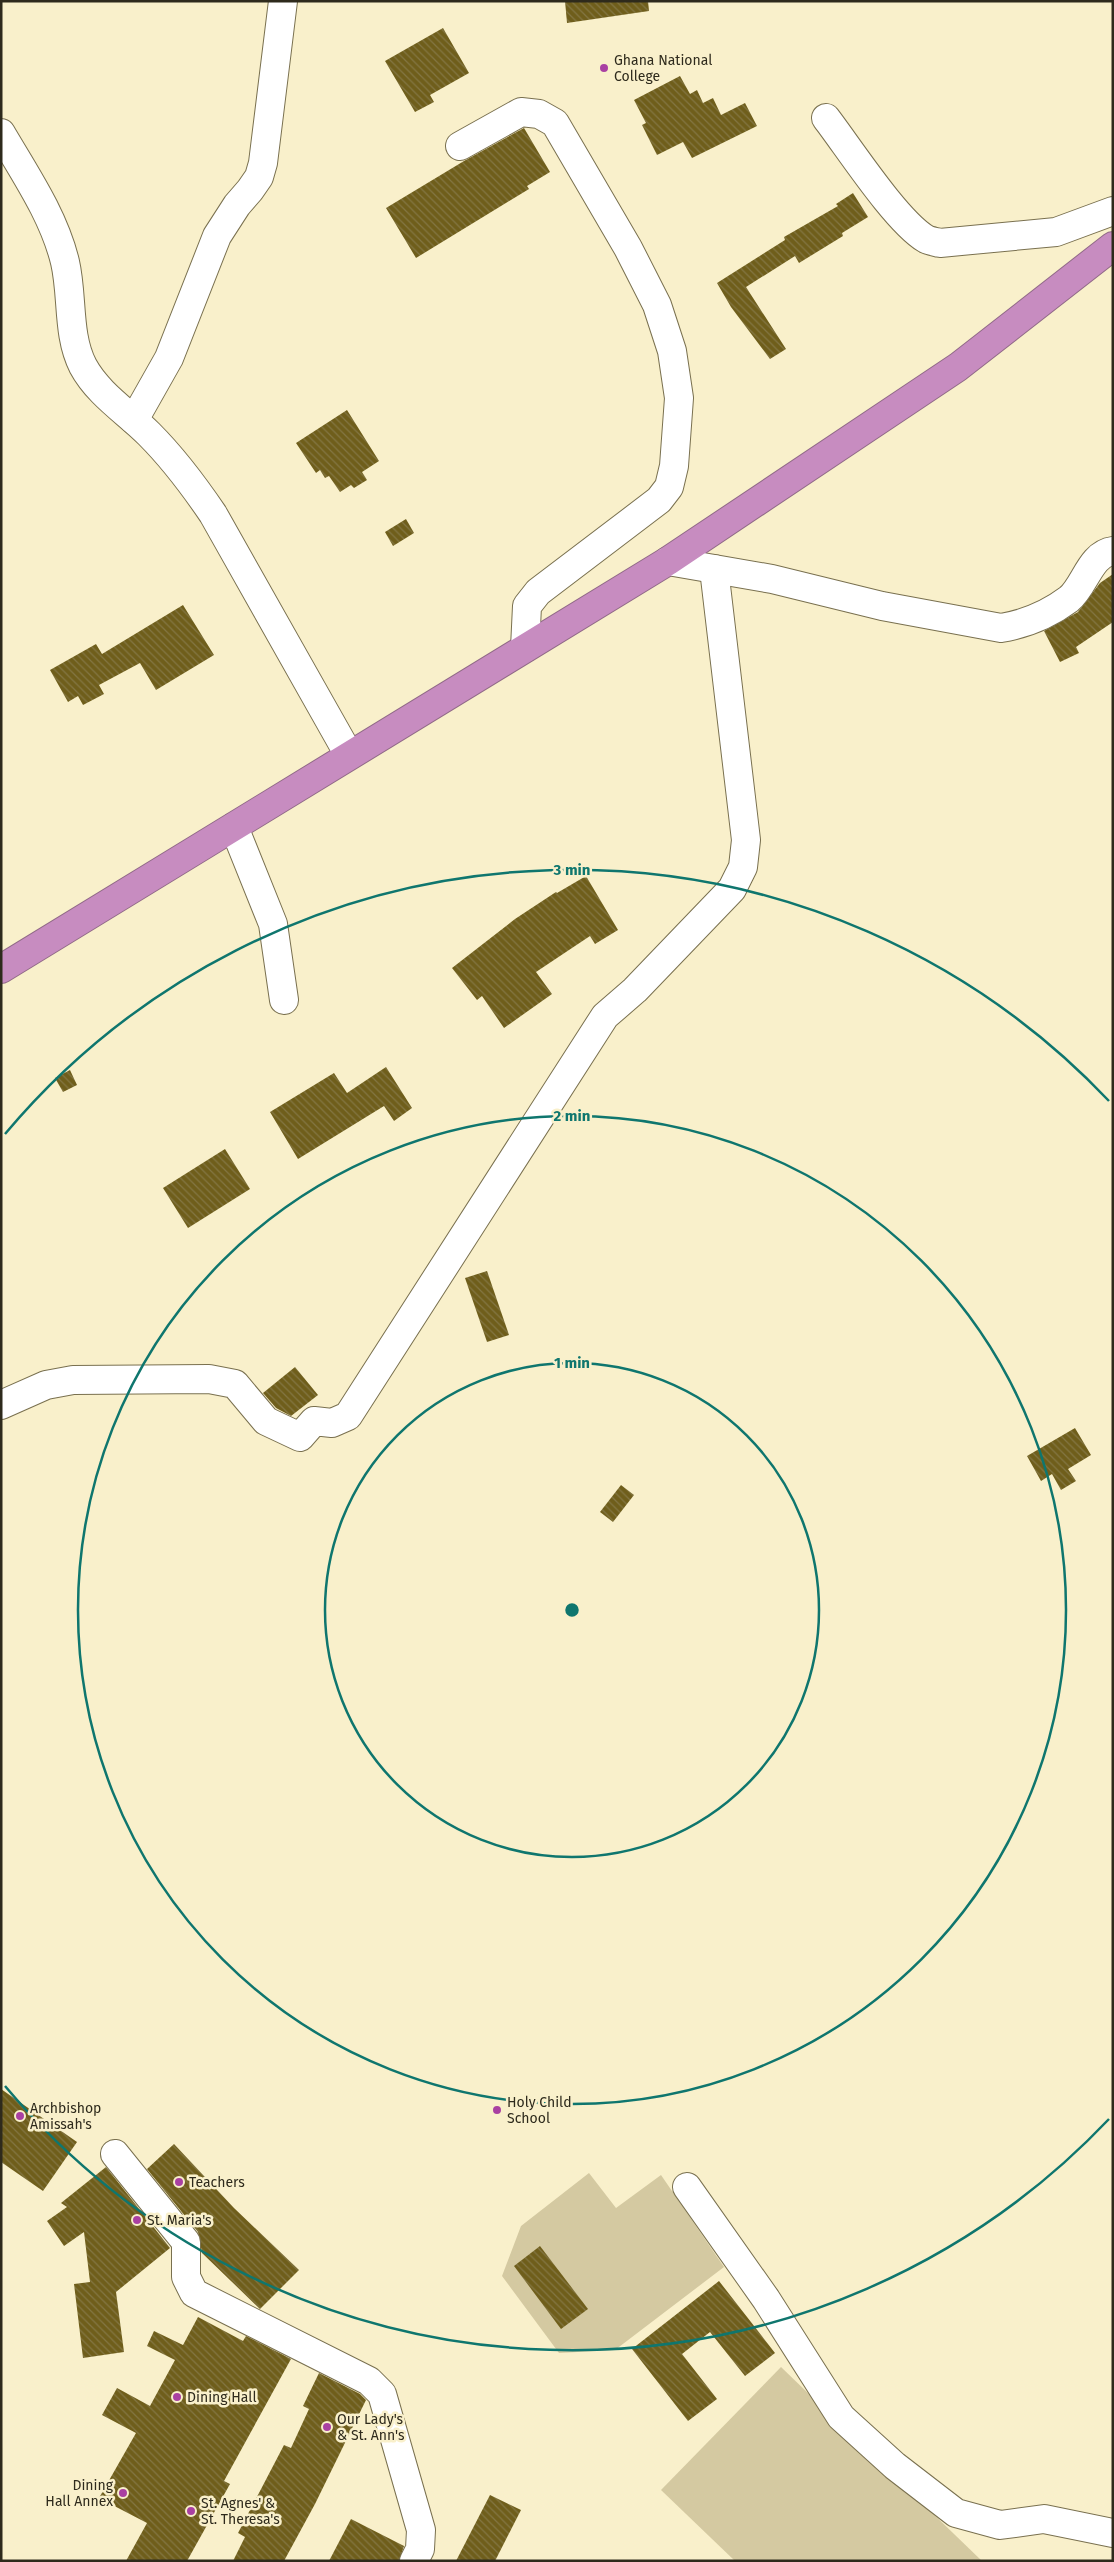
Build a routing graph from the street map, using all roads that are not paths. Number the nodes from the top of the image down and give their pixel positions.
1 (283, 1) edge
2 (826, 118) dead end
3 (1, 133) edge
4 (460, 146) dead end
5 (1113, 211) edge
6 (1113, 246) edge
7 (134, 420) junction
8 (1113, 550) edge
9 (668, 561) junction
10 (714, 569) junction
11 (526, 648) junction
12 (349, 755) junction
13 (234, 828) junction
14 (1, 969) edge
15 (284, 1000) dead end
16 (1, 1405) edge
17 (114, 2154) dead end
18 (687, 2187) dead end
19 (1113, 2533) edge
20 (414, 2561) edge

1 - 7 street
2 - 5 street
3 - 7 street
4 - 11 street
6 - 9 highway
7 - 12 street
8 - 10 street
9 - 10 street
9 - 11 highway
10 - 16 street
11 - 12 highway
12 - 13 highway
13 - 14 highway
13 - 15 street
17 - 20 street
18 - 19 street

